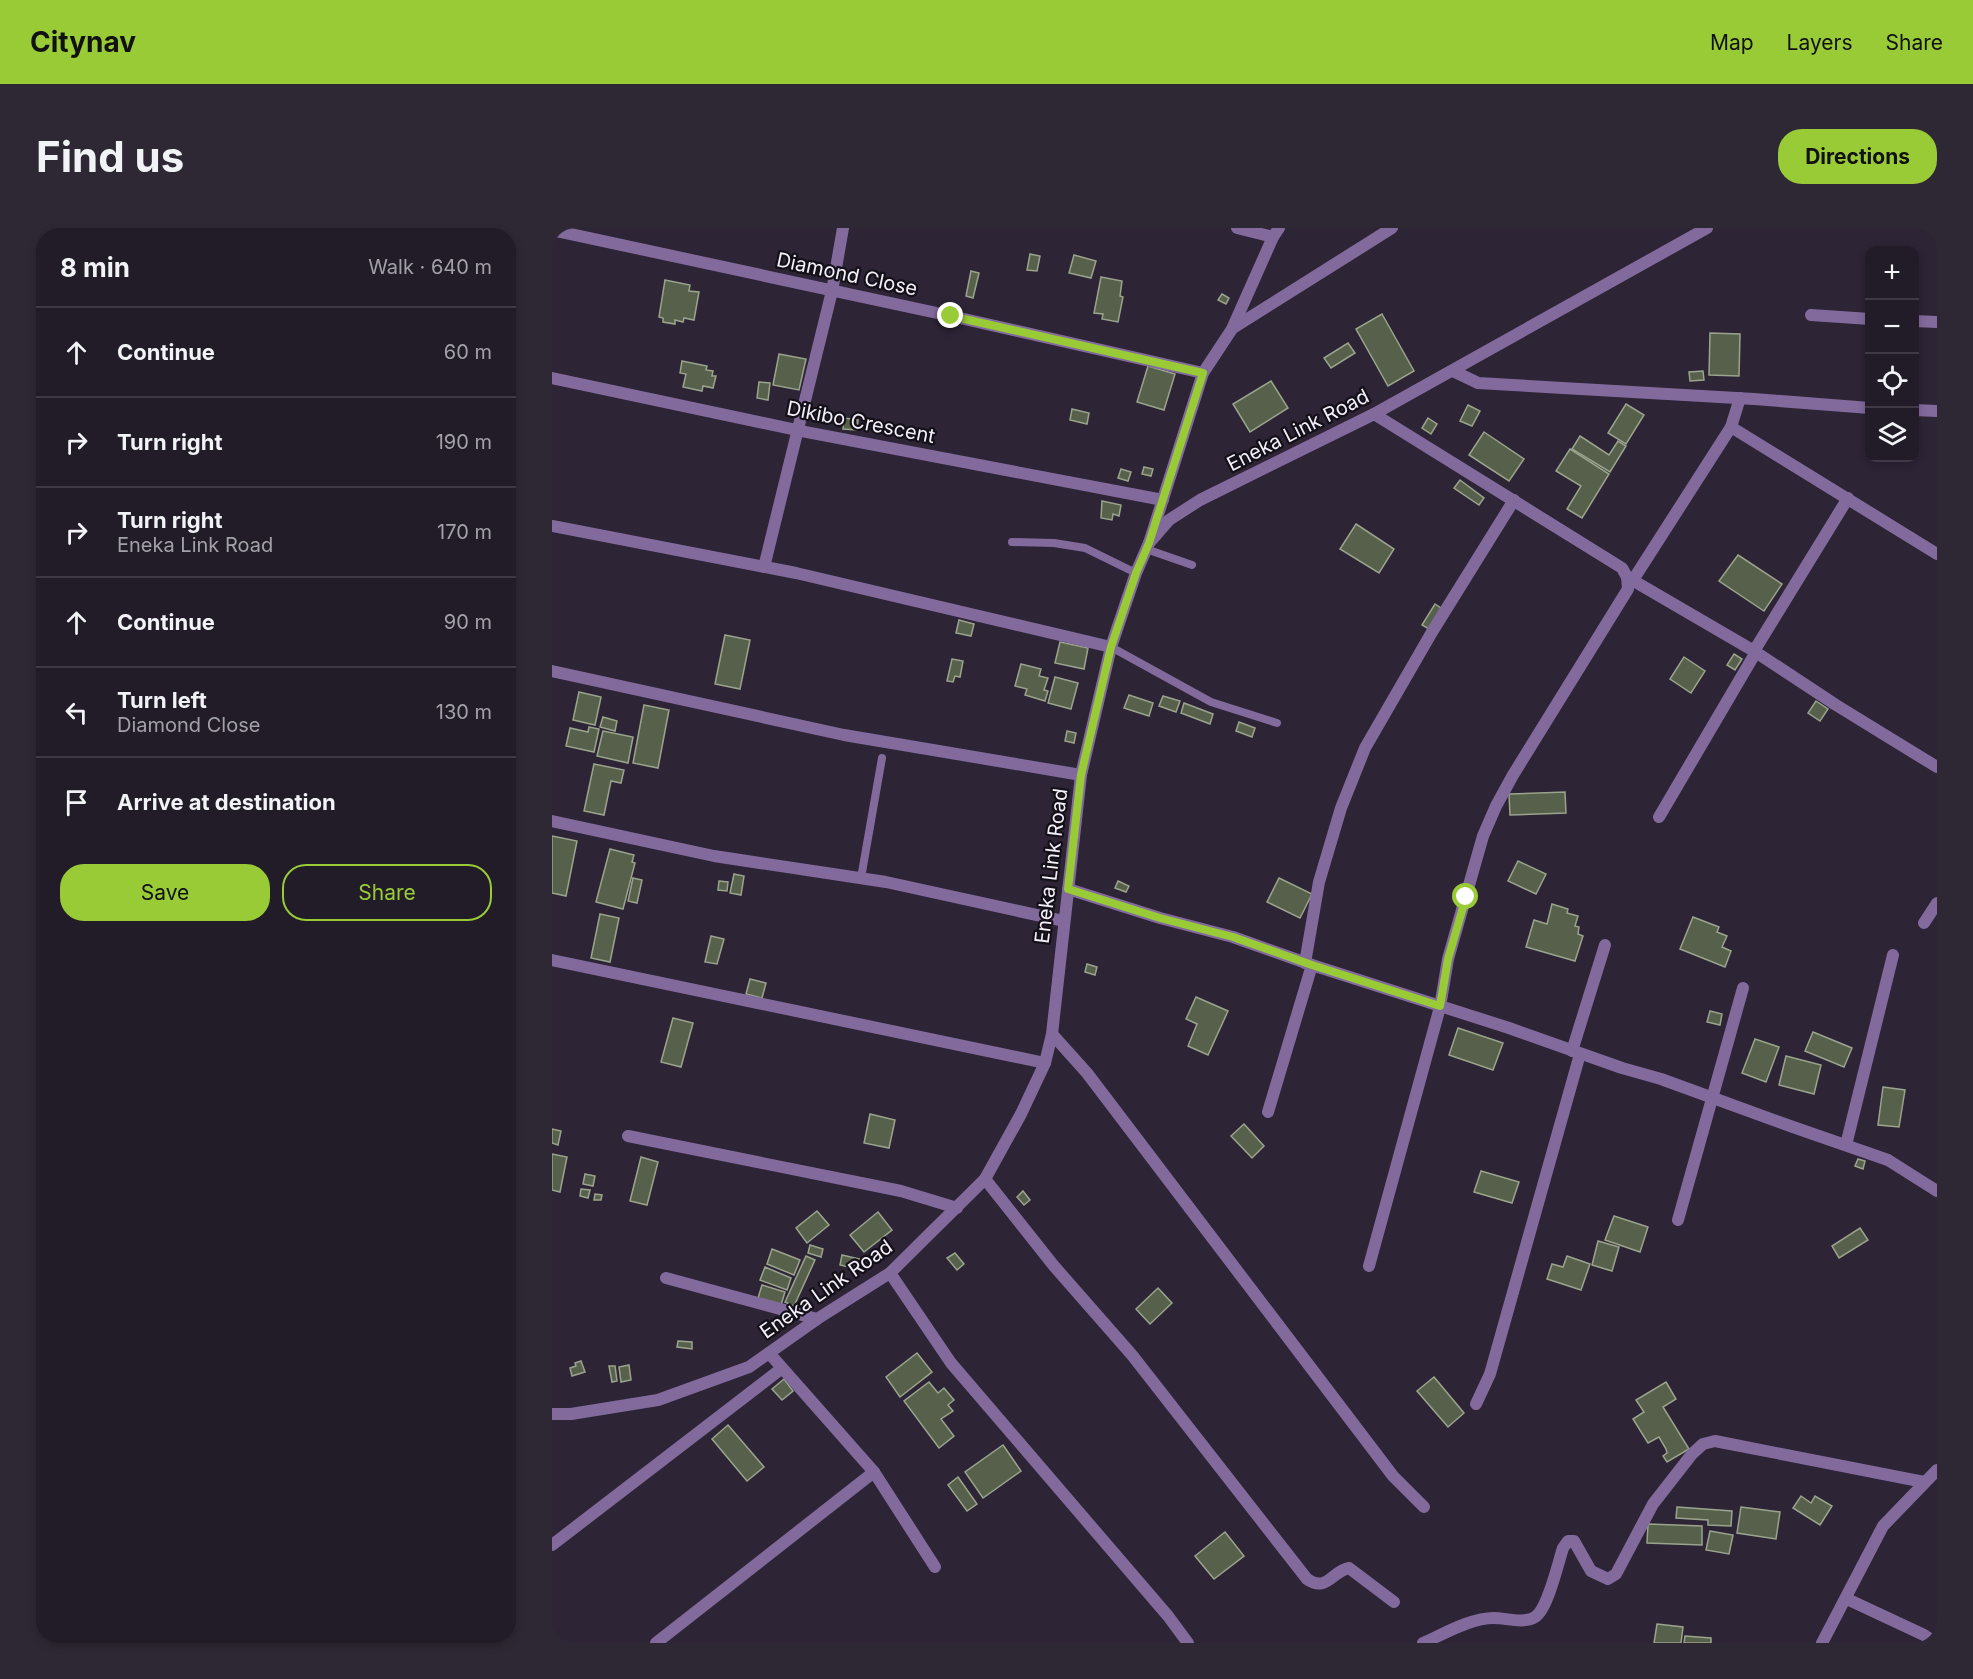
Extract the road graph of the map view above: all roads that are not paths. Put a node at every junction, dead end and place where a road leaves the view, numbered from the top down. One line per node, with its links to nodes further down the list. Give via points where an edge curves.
1 (843, 228): 7 (street)
2 (1237, 228): 6 (street)
3 (1392, 228): 12 (street)
4 (1707, 228): 13 (street, Eneka Link Road)
5 (552, 230): 7 (street, Diamond Close)
6 (1276, 232): 12 (street)
7 (832, 291): 14 (street, Diamond Close); 22 (street)
8 (1811, 315): 9 (street)
9 (1865, 318)
10 (1919, 321): 11 (street)
11 (1937, 322)
12 (1232, 328): 14 (street)
13 (1454, 371): 16 (street, via 1478,383); 20 (street, Eneka Link Road)
14 (1203, 373): 24 (street)
15 (552, 378): 22 (street, Dikibo Crescent)
16 (1740, 398): 17 (street); 21 (street)
17 (1865, 408)
18 (1919, 410): 19 (street)
19 (1937, 411)
20 (1374, 414): 25 (street); 28 (street, Eneka Link Road, via 1200,500 1169,520)
21 (1731, 427): 23 (street); 33 (street)
22 (797, 430): 24 (street, Dikibo Crescent); 31 (street)
23 (1848, 498): 29 (street); 35 (street)
24 (1163, 500): 28 (street)
25 (1514, 500): 33 (street, via 1622,568); 51 (street, via 1365,748 1341,808 1319,882)
26 (552, 526): 31 (street)
27 (1012, 542): 32 (lane, via 1085,548)
28 (1148, 546): 30 (lane); 32 (street, Eneka Link Road)
29 (1937, 554)
30 (1192, 565)
31 (764, 567): 34 (street)
32 (1136, 573): 34 (street, Eneka Link Road)
33 (1630, 579): 35 (street); 53 (street, via 1628,589 1513,775 1487,826 1448,959)
34 (1111, 647): 37 (lane, via 1210,702); 40 (street, Eneka Link Road)
35 (1755, 651): 39 (street); 41 (street)
36 (552, 671): 40 (street, via 844,735)
37 (1277, 723)
38 (882, 758): 43 (lane)
39 (1937, 767)
40 (1081, 775): 44 (street, Eneka Link Road)
41 (1659, 817)
42 (552, 821): 43 (street, via 714,856)
43 (861, 878): 46 (street)
44 (1068, 889): 46 (street, Eneka Link Road); 51 (street, via 1233,937)
45 (1937, 903): 47 (street)
46 (1064, 921): 54 (street, Eneka Link Road)
47 (1924, 923)
48 (1605, 945): 55 (street)
49 (1893, 955): 60 (street)
50 (552, 960): 56 (street)
51 (1308, 964): 53 (street); 58 (street)
52 (1743, 988): 57 (street)
53 (1440, 1006): 55 (street); 65 (street)
54 (1052, 1034): 56 (street, Eneka Link Road); 76 (street, via 1087,1073 1393,1476)
55 (1576, 1053): 57 (street); 71 (street, via 1490,1374)
56 (1045, 1063): 61 (street, Eneka Link Road)
57 (1712, 1097): 60 (street); 64 (street)
58 (1268, 1112)
59 (628, 1136): 63 (street, via 901,1191)
60 (1846, 1145): 62 (street, via 1888,1160)
61 (985, 1179): 63 (street, Eneka Link Road); 80 (street, via 1131,1355 1307,1579 1320,1584 1349,1569)
62 (1937, 1191)
63 (957, 1208): 66 (street, Eneka Link Road)
64 (1678, 1221)
65 (1369, 1266)
66 (890, 1273): 68 (street, Eneka Link Road); 82 (street, via 951,1363)
67 (666, 1278): 68 (street)
68 (818, 1319): 69 (street, Eneka Link Road)
69 (769, 1353): 70 (street); 72 (street, Eneka Link Road, via 749,1367 658,1400)
70 (782, 1369): 74 (street); 77 (street)
71 (1476, 1404)
72 (552, 1414)
73 (1937, 1470): 75 (street)
74 (874, 1472): 78 (street); 81 (street)
75 (1924, 1482): 79 (street, via 1883,1526); 83 (street, via 1715,1441 1703,1444 1653,1504 1616,1574 1608,1579 1595,1574 1574,1541 1568,1541 1543,1609 1535,1617 1481,1619)
76 (1424, 1507)
77 (552, 1545)
78 (935, 1567)
79 (1847, 1599): 84 (street); 85 (street)
80 (1394, 1602)
81 (656, 1643)
82 (1188, 1643)
83 (1423, 1643)
84 (1822, 1643)
85 (1936, 1643)

